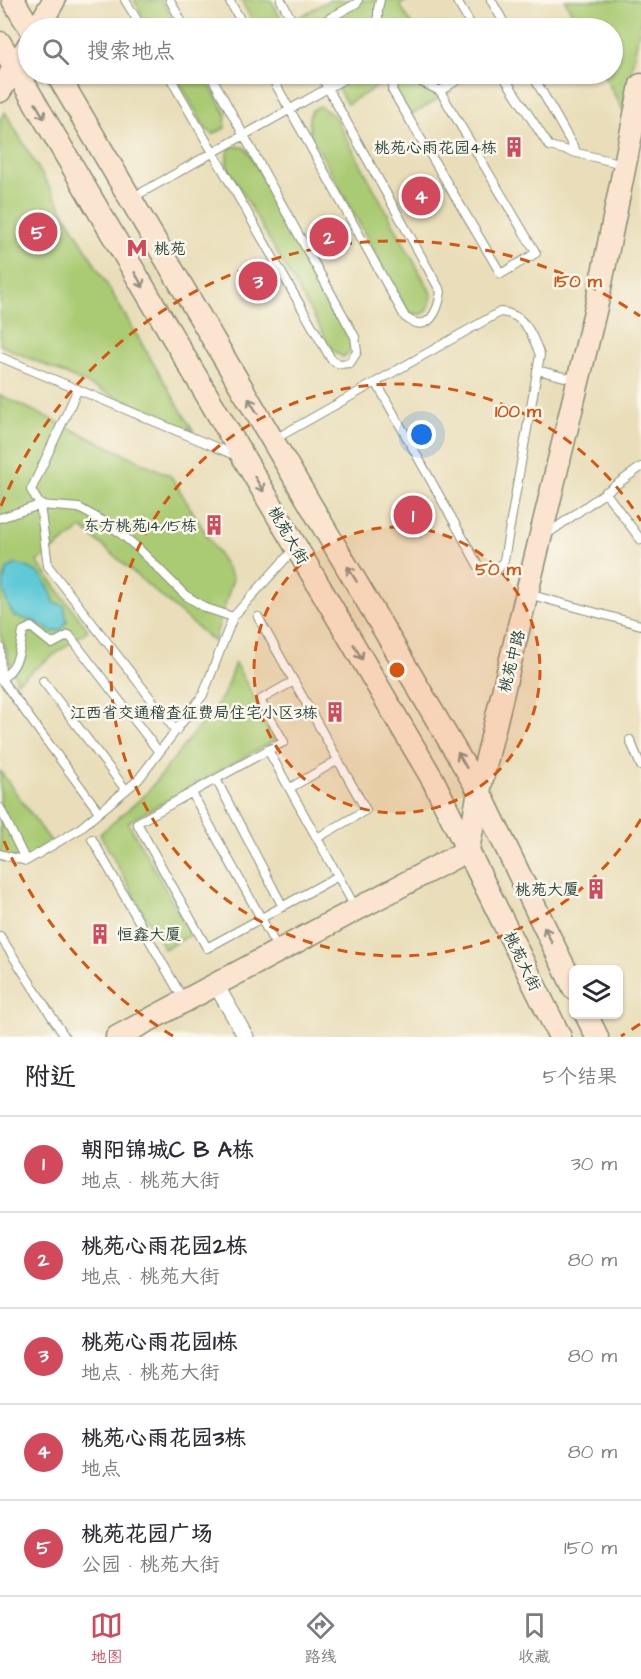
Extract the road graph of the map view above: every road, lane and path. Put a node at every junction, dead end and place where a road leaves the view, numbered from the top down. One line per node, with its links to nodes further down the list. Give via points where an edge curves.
1 (13, 0): 11 (main road)
2 (54, 0): 12 (main road)
3 (125, 0): 13 (lane)
4 (170, 0): 14 (lane)
5 (229, 0): 15 (lane)
6 (281, 0): 16 (lane)
7 (358, 0): 17 (lane)
8 (380, 0): 18 (lane)
9 (456, 0): 19 (lane)
10 (491, 0): 20 (lane)
11 (24, 18)
12 (44, 18)
13 (136, 18)
14 (180, 18)
15 (239, 18)
16 (291, 18)
17 (330, 18)
18 (378, 18)
19 (467, 18)
20 (501, 18)
21 (0, 43): 23 (main road, 桃苑大街)
22 (18, 63): 23 (main road)
23 (15, 68): 24 (main road, 桃苑大街, one-way to 24); 39 (main road)
24 (18, 73)
25 (24, 84): 54 (main road, 桃苑大街, one-way to 54)
26 (63, 84): 47 (main road, 桃苑大街)
27 (174, 84): 44 (lane)
28 (216, 84): 43 (lane)
29 (276, 84): 41 (lane)
30 (326, 84): 38 (lane)
31 (335, 84): 38 (lane)
32 (393, 84): 40 (lane, via 392,90 501,274 536,253)
33 (424, 84): 40 (lane)
34 (452, 84): 40 (lane)
35 (509, 84): 45 (lane, via 549,146)
36 (538, 84): 45 (lane)
37 (641, 85): 42 (main road, 桃苑中路)
38 (328, 88): 41 (lane); 41 (lane, via 441,292 431,319 419,323 405,317)
39 (0, 91)
40 (440, 92)
41 (290, 109): 43 (lane)
42 (638, 117): 46 (main road, 桃苑中路)
43 (244, 135): 44 (lane); 44 (lane, via 355,337 357,352 350,363 339,364 332,358)
44 (213, 152): 47 (lane)
45 (577, 153): 46 (lane)
46 (625, 164): 50 (main road, 桃苑中路)
47 (131, 199): 53 (main road, 桃苑大街, one-way to 47)
48 (0, 357): 52 (lane)
49 (537, 370): 50 (lane); 51 (lane, via 540,355 532,334 523,321 500,312); 51 (lane, via 504,560 493,572 479,567)
50 (578, 381): 59 (main road, 桃苑中路)
51 (376, 382): 53 (lane)
52 (78, 390): 54 (lane); 57 (lane, via 30,490)
53 (273, 440): 79 (main road, 桃苑大街, one-way to 53)
54 (244, 459): 61 (main road, 桃苑大街, one-way to 61)
55 (641, 467): 56 (lane)
56 (605, 492): 59 (lane); 60 (lane)
57 (40, 505): 58 (lane); 63 (lane, via 78,508 110,525 185,595); 70 (lane, via 48,566)
58 (0, 518)
59 (540, 539): 62 (main road, 桃苑中路)
60 (641, 540)
61 (296, 547): 63 (lane); 85 (main road, 桃苑大街, one-way to 85, via 433,780)
62 (527, 594): 65 (lane); 79 (main road, 桃苑中路)
63 (232, 617): 70 (lane, via 203,695)
64 (258, 617): 69 (lane)
65 (641, 625)
66 (0, 647): 67 (lane)
67 (1, 679): 73 (lane, via 17,661 23,631 31,627 52,644 69,635); 82 (lane)
68 (43, 681): 78 (lane)
69 (294, 681): 72 (lane, via 260,700 284,742); 74 (lane)
70 (176, 731): 73 (lane)
71 (630, 740): 75 (lane)
72 (268, 750): 76 (lane); 77 (lane)
73 (159, 752): 78 (lane)
74 (338, 760): 77 (lane); 83 (lane, via 366,810)
75 (641, 766)
76 (216, 779): 80 (lane); 89 (lane)
77 (290, 788): 83 (lane)
78 (126, 790): 82 (lane)
79 (479, 791): 85 (main road, 桃苑中路); 94 (main road, 桃苑大街, one-way to 79)
80 (192, 793): 91 (lane); 91 (lane, via 137,823 143,834 207,948)
81 (0, 808): 87 (lane)
82 (99, 812): 87 (lane, via 78,830)
83 (317, 838): 88 (lane)
84 (92, 839): 96 (lane)
85 (468, 850): 90 (main road); 101 (main road, 桃苑大街)
86 (0, 854): 87 (lane)
87 (26, 861)
88 (338, 876): 89 (lane); 90 (lane)
89 (283, 907): 91 (lane)
90 (357, 909): 93 (main road)
91 (261, 918): 93 (lane)
92 (0, 936): 98 (lane)
93 (279, 951): 95 (main road)
94 (569, 980)
95 (216, 985): 96 (main road); 100 (street)
96 (184, 1001): 99 (main road)
97 (588, 1019): 102 (main road)
98 (65, 1037)
99 (117, 1037)
100 (246, 1037)
101 (560, 1037)
102 (597, 1037)

